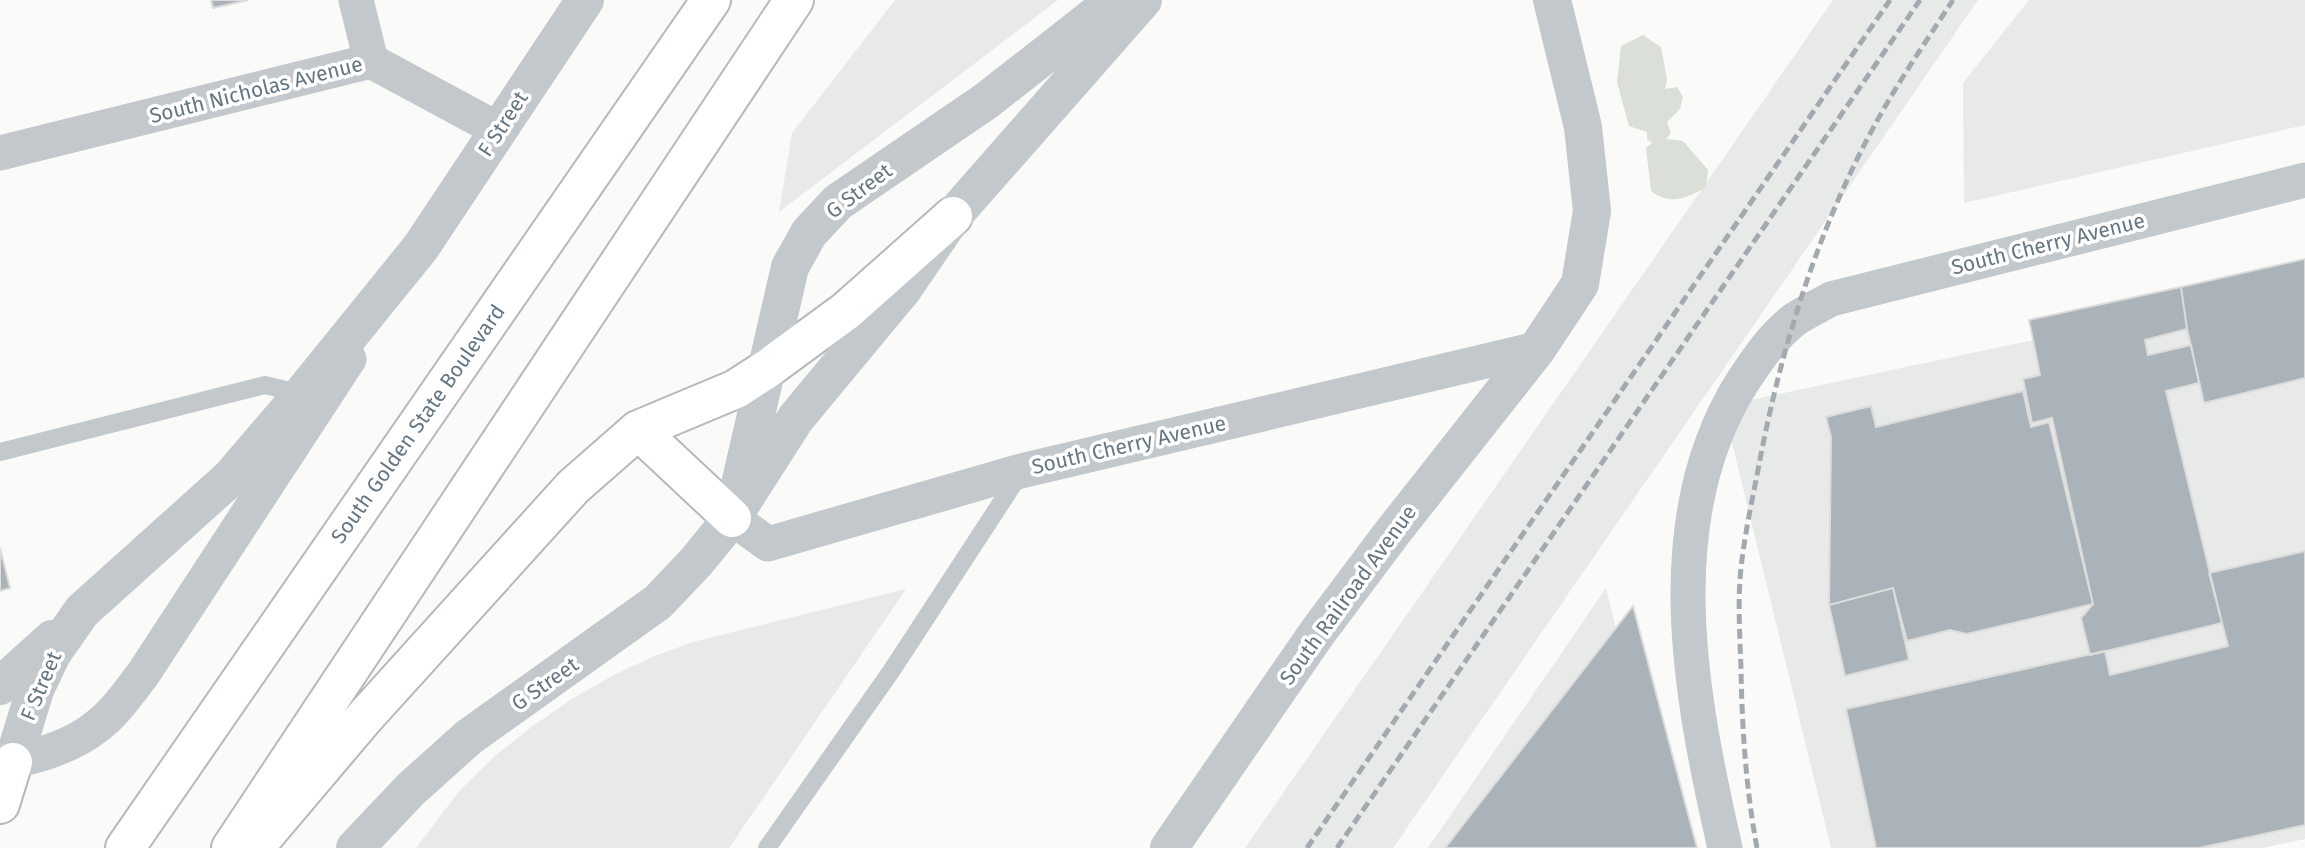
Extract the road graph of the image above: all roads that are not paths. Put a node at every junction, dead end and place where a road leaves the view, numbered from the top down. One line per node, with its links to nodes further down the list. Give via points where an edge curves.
1 (356, 0): 8 (street)
2 (585, 0): 9 (street, F Street)
3 (711, 0): 25 (highway, South Golden State Boulevard)
4 (794, 0): 26 (highway)
5 (1115, 0): 15 (street, G Street, via 986,101 838,202 809,233 790,267)
6 (1143, 0): 12 (street, G Street)
7 (1552, 0): 14 (street, South Railroad Avenue, via 1583,127 1592,211 1580,285)
8 (371, 61): 9 (street, South Nicholas Avenue); 10 (street, South Nicholas Avenue)
9 (499, 130): 13 (street, F Street)
10 (0, 153)
11 (2305, 180): 31 (street, South Cherry Avenue, via 1831,299 1794,320 1774,340 1735,393 1717,430 1695,498 1688,633 1709,777)
12 (953, 216): 15 (highway, via 846,311); 20 (street, G Street, via 903,289 796,418)
13 (421, 247): 16 (street, F Street); 23 (street, F Street, via 120,704 98,726 71,743)
14 (1537, 349): 19 (street, South Cherry Avenue); 30 (street, South Railroad Avenue, via 1317,633)
15 (768, 369): 17 (highway, via 736,389); 20 (street, G Street)
16 (302, 394): 18 (lane, via 265,386); 21 (street, F Street, via 230,478)
17 (638, 430): 20 (highway); 27 (highway, via 573,487)
18 (0, 452)
19 (1021, 471): 20 (street, South Cherry Avenue, via 768,544); 29 (lane, via 892,670)
20 (732, 518): 28 (street, G Street, via 658,602 469,737)
21 (82, 611): 22 (street); 23 (street, F Street, via 52,654)
22 (0, 686)
23 (6, 763): 24 (highway)
24 (0, 804)
25 (125, 848)
26 (231, 848)
27 (253, 848)
28 (355, 848)
29 (767, 848)
30 (1169, 848)
31 (1725, 848)

